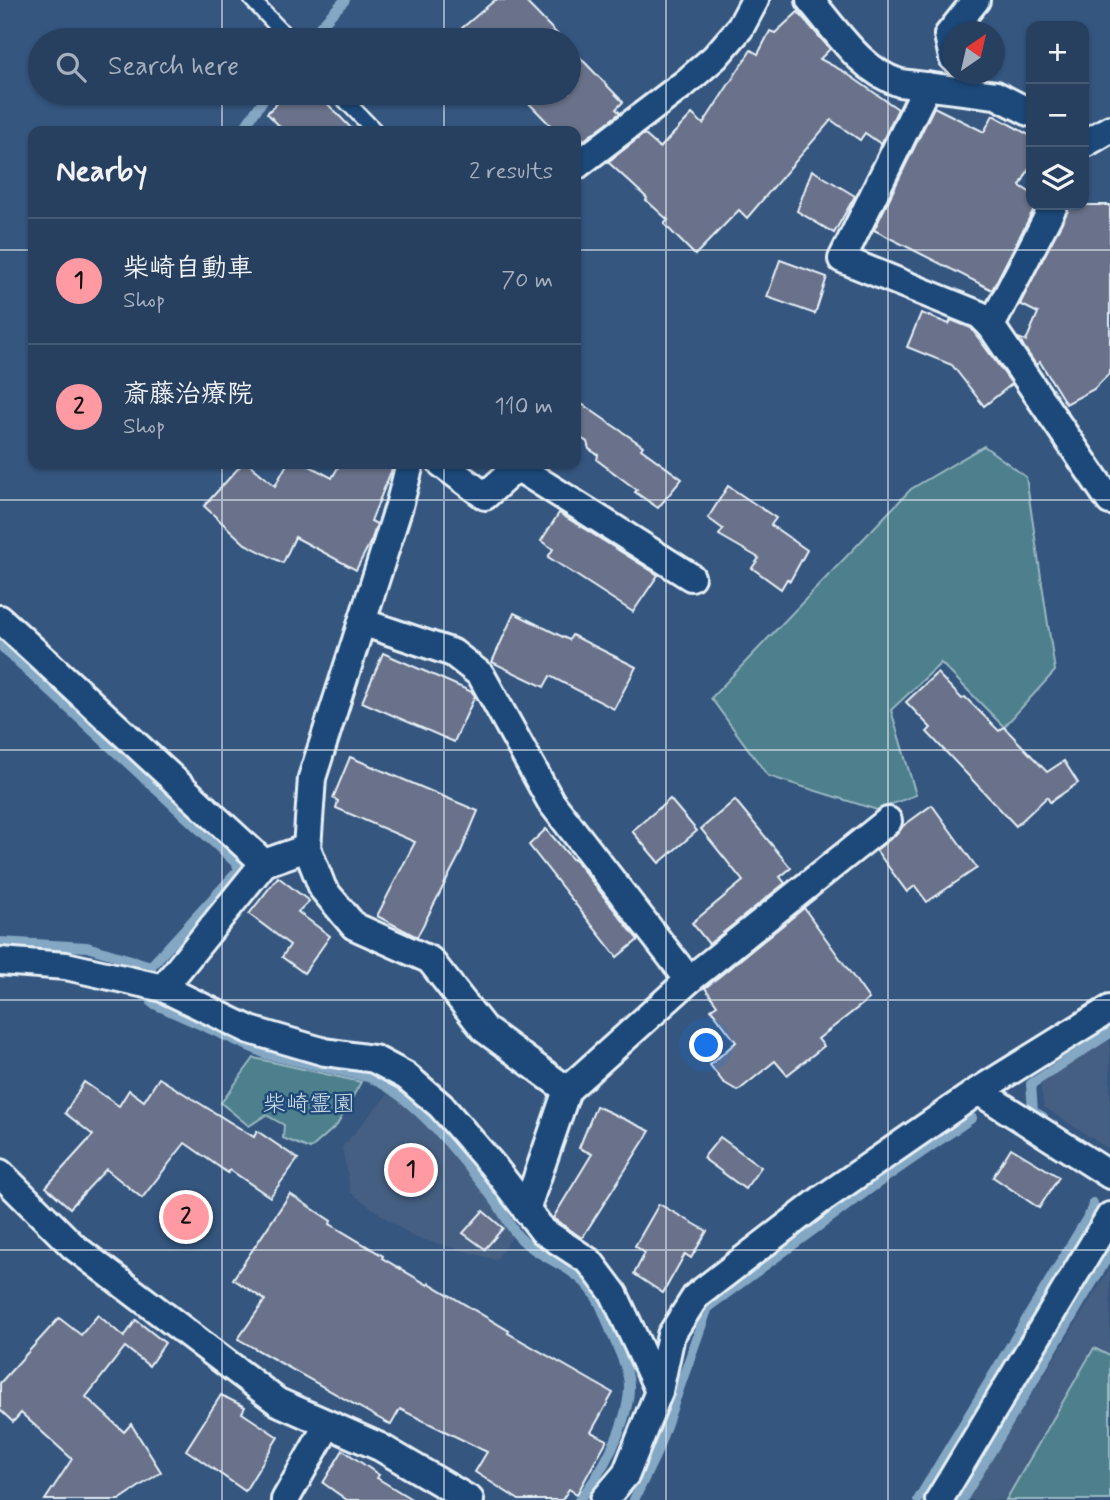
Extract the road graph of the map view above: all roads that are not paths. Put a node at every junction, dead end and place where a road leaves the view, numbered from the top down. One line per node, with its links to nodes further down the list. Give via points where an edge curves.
1 (253, 0): 6 (lane)
2 (755, 0): 15 (street, via 740,28 715,57)
3 (810, 0): 9 (street, via 865,64 885,79)
4 (976, 0): 5 (street)
5 (959, 21)
6 (279, 28)
7 (942, 84): 9 (street)
8 (963, 84): 11 (street)
9 (927, 86): 17 (street, via 842,259 980,314)
10 (350, 105): 12 (lane)
11 (1026, 110)
12 (370, 126)
13 (1110, 129): 14 (street)
14 (1089, 141)
15 (581, 162)
16 (1051, 210): 17 (street)
17 (991, 326): 22 (street)
18 (409, 469): 25 (street)
19 (449, 469): 20 (street, via 485,496)
20 (515, 469)
21 (520, 469): 23 (street)
22 (1110, 501)
23 (691, 577)
24 (0, 619): 28 (street)
25 (362, 622): 27 (street, via 312,778); 30 (street, via 453,653 481,675 551,803)
26 (888, 821): 30 (street)
27 (307, 848): 28 (street); 33 (street, via 323,889 354,926 430,960 484,1029)
28 (264, 863): 31 (street)
29 (0, 961): 31 (street, via 66,966)
30 (689, 980): 33 (street)
31 (163, 988): 37 (street, via 250,1030 325,1052 374,1059 406,1076 441,1106)
32 (1110, 1009): 34 (street)
33 (567, 1090): 37 (street)
34 (978, 1091): 36 (street); 39 (street, via 822,1199 696,1296 671,1335)
35 (0, 1172): 40 (street, via 74,1247 278,1402)
36 (1110, 1175)
37 (526, 1210): 39 (street, via 543,1231 590,1262 614,1294)
38 (1110, 1216): 44 (street)
39 (659, 1391): 43 (street, via 626,1474)
40 (327, 1426): 41 (street); 42 (street, via 380,1447)
41 (285, 1500)
42 (470, 1500)
43 (604, 1500)
44 (939, 1500)

